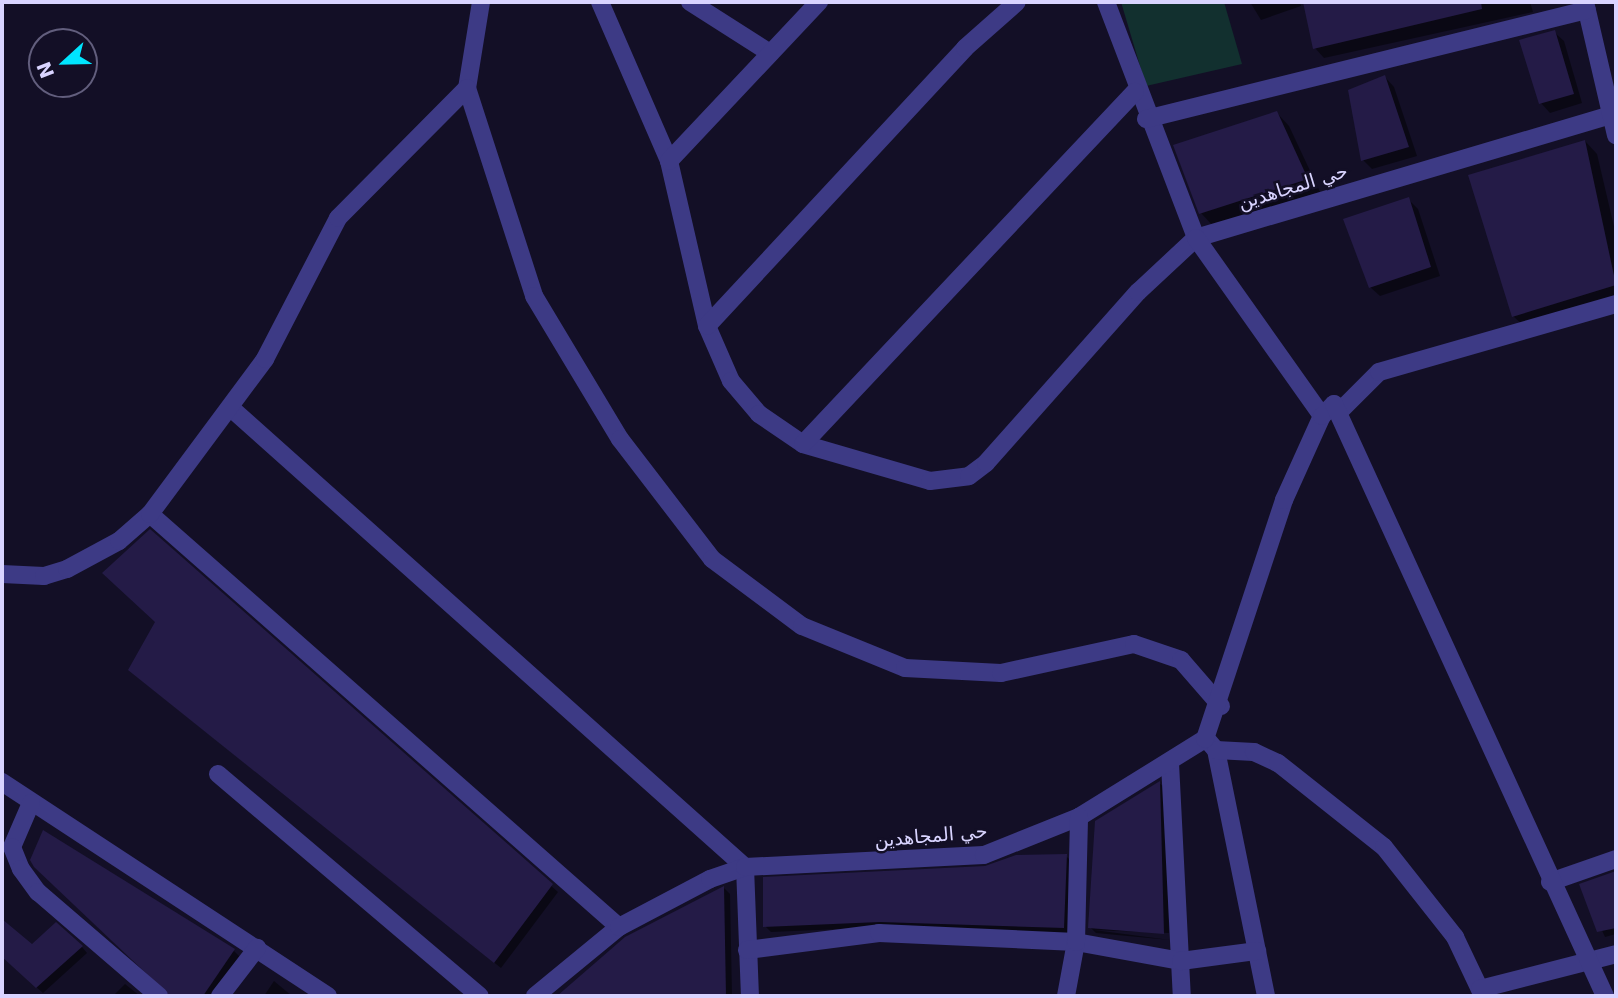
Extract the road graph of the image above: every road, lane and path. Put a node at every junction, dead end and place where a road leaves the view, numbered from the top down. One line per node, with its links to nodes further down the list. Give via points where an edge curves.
1 (481, 2): 9 (street)
2 (600, 2): 14 (street)
3 (690, 2): 8 (street)
4 (818, 2): 8 (street)
5 (1017, 2): 17 (street, via 965,48)
6 (1106, 2): 10 (street)
7 (1586, 6): 11 (street); 12 (street)
8 (770, 53): 14 (street)
9 (467, 88): 18 (street, via 383,167 338,218); 24 (street, via 534,296 567,356 673,515 751,594 854,652 950,674 1040,667 1120,645 1161,649 1181,660)
10 (1135, 92): 12 (street); 21 (street)
11 (1612, 116): 13 (street); 15 (street, حي المجاهدين)
12 (1146, 119): 15 (street)
13 (1616, 135)
14 (669, 161): 17 (street)
15 (1196, 238): 20 (street); 21 (street, via 1138,292 1031,418 969,476 930,481)
16 (1616, 304): 19 (street, via 1379,372)
17 (707, 326): 21 (street, via 732,381 760,414)
18 (232, 409): 22 (street); 32 (street)
19 (1340, 411): 20 (street, via 1334,404); 33 (street)
20 (1322, 416): 24 (street, حي المجاهدين, via 1284,500)
21 (803, 444)
22 (150, 514): 23 (street, via 119,541 67,569 44,576); 34 (street)
23 (2, 574)
24 (1221, 706): 25 (street, حي المجاهدين)
25 (1211, 744): 26 (street, حي المجاهدين); 38 (street); 42 (street, via 1254,752 1278,763 1384,847 1455,937)
26 (1170, 763): 30 (street, حي المجاهدين, via 1146,771); 40 (street)
27 (218, 774): 46 (street)
28 (2, 782): 29 (street)
29 (31, 803): 36 (street); 43 (street, via 12,847 21,869 38,892)
30 (1079, 817): 32 (street, حي المجاهدين, via 984,855); 35 (street)
31 (1616, 859): 33 (street)
32 (745, 867): 34 (street, حي المجاهدين); 37 (street)
33 (1550, 882): 41 (street)
34 (620, 927): 47 (street, حي المجاهدين, via 573,958)
35 (1076, 942): 37 (street, via 879,933); 40 (street); 49 (street)
36 (257, 948): 44 (street); 45 (street)
37 (747, 950): 48 (street)
38 (1257, 951): 40 (street); 51 (street)
39 (1616, 954): 41 (street)
40 (1181, 961): 50 (street)
41 (1589, 962): 42 (street); 52 (street)
42 (1481, 993)
43 (159, 996)
44 (220, 996)
45 (328, 996)
46 (480, 996)
47 (535, 996)
48 (750, 996)
49 (1066, 996)
50 (1182, 996)
51 (1266, 996)
52 (1605, 996)

